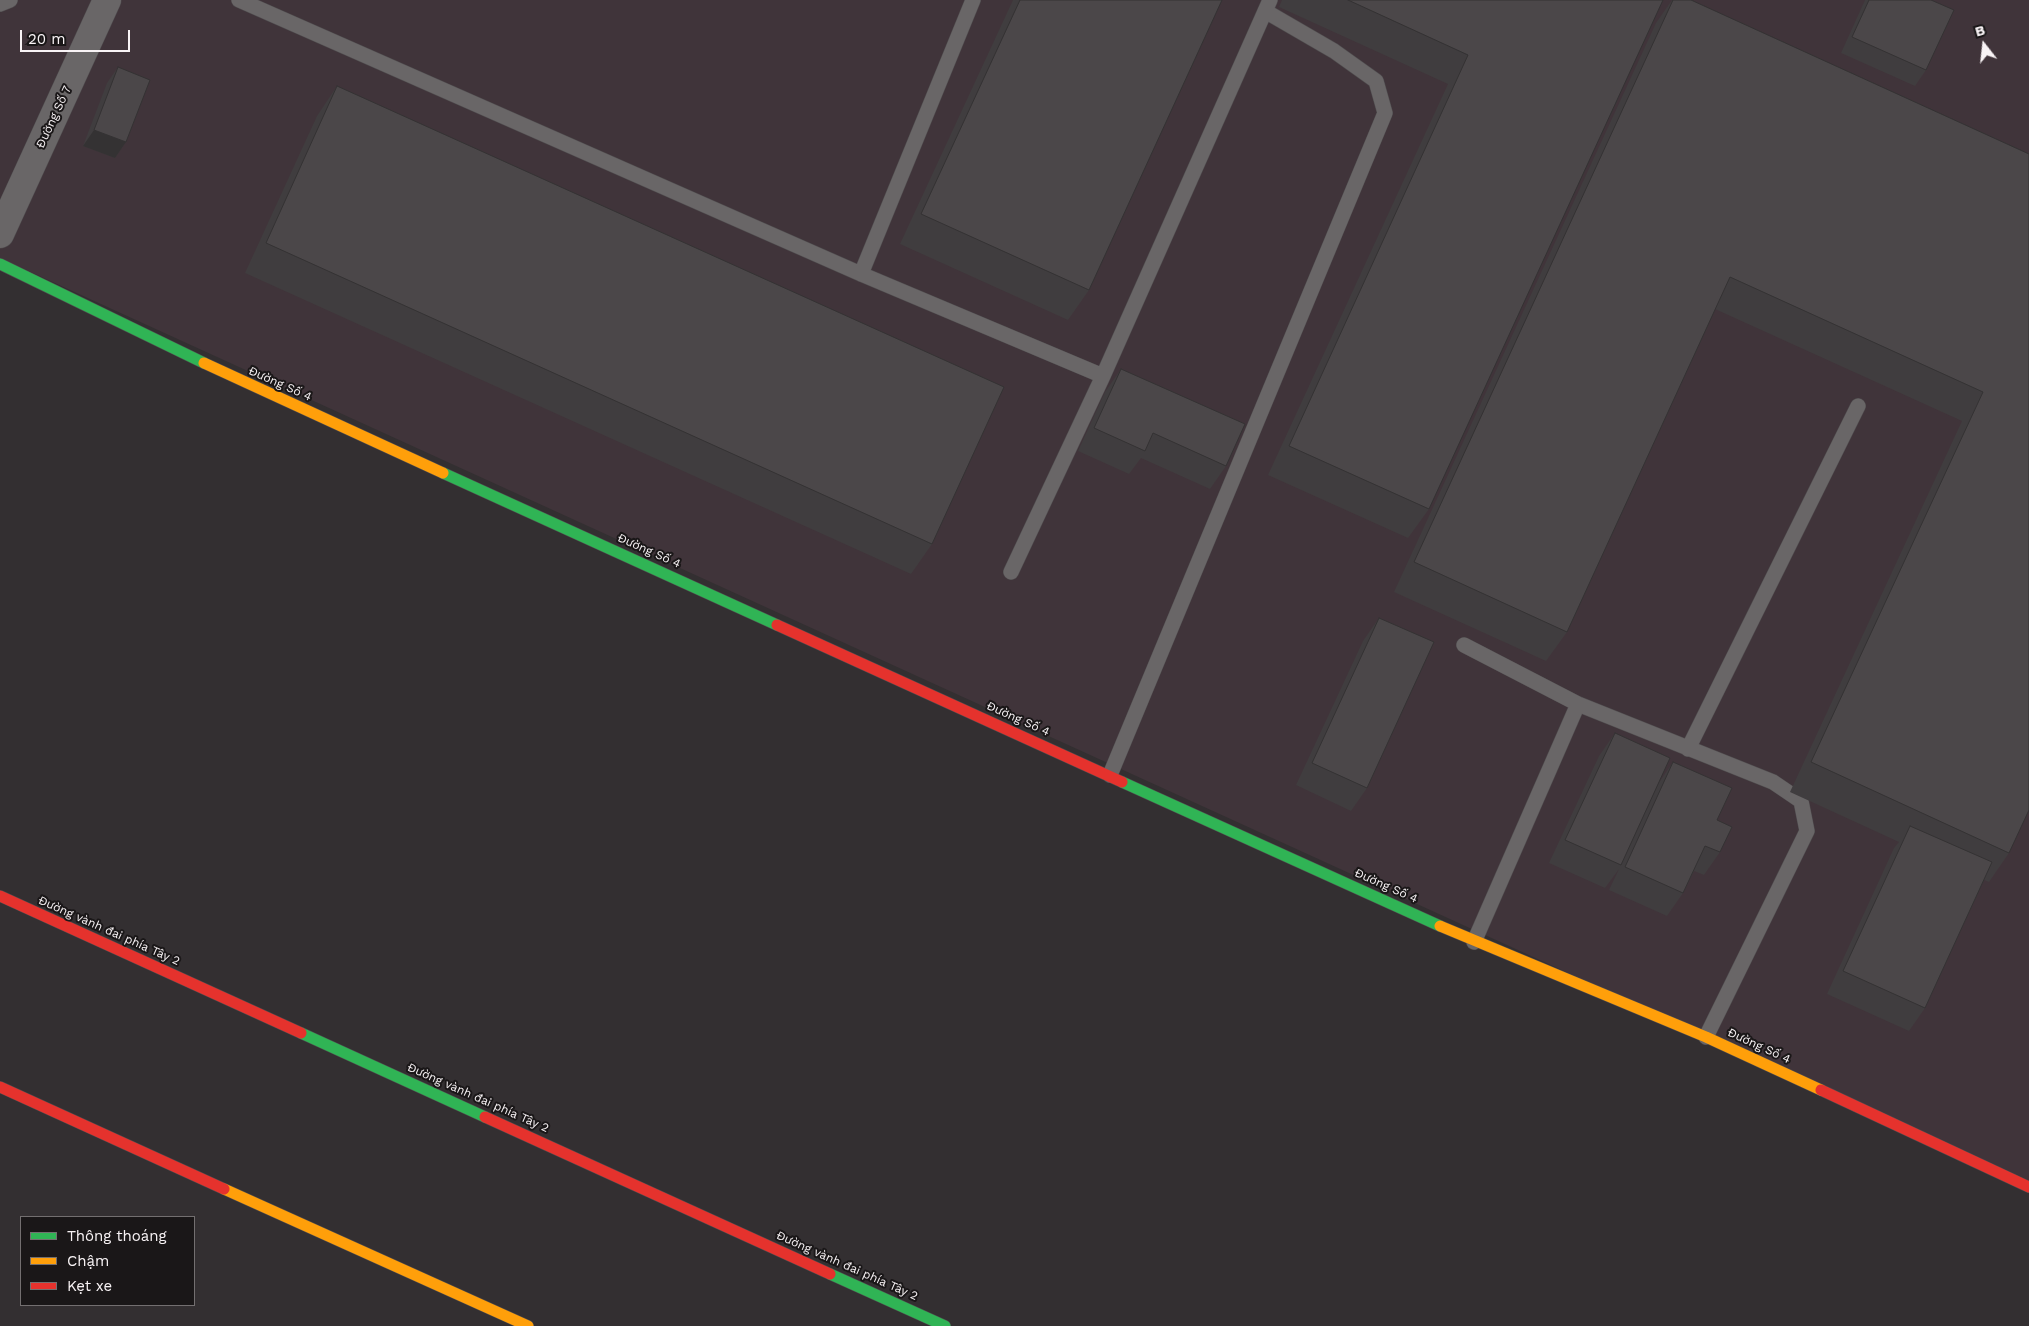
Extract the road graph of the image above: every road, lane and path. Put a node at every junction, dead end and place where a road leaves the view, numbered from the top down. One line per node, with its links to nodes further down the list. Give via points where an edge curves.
1 (10, 0): 5 (lane)
2 (107, 0): 7 (street, Đường Số 7)
3 (973, 0): 9 (lane)
4 (243, 1): 9 (lane)
5 (0, 4)
6 (1268, 6): 10 (lane); 16 (lane, via 1376,81 1385,113)
7 (0, 234)
8 (0, 264): 16 (street, Đường Số 4, via 237,379)
9 (861, 274): 10 (lane)
10 (1103, 376): 12 (lane)
11 (1858, 406): 15 (lane)
12 (1011, 572)
13 (1464, 645): 14 (lane)
14 (1578, 704): 15 (lane); 18 (lane)
15 (1688, 749): 19 (lane, via 1773,782 1801,801 1807,831)
16 (1110, 775): 18 (street, Đường Số 4)
17 (0, 896): 23 (street, Đường vành đai phía Tây 2)
18 (1474, 942): 19 (street, Đường Số 4)
19 (1706, 1037): 21 (street, Đường Số 4)
20 (0, 1087): 22 (street)
21 (2029, 1187)
22 (528, 1326)
23 (945, 1326)

